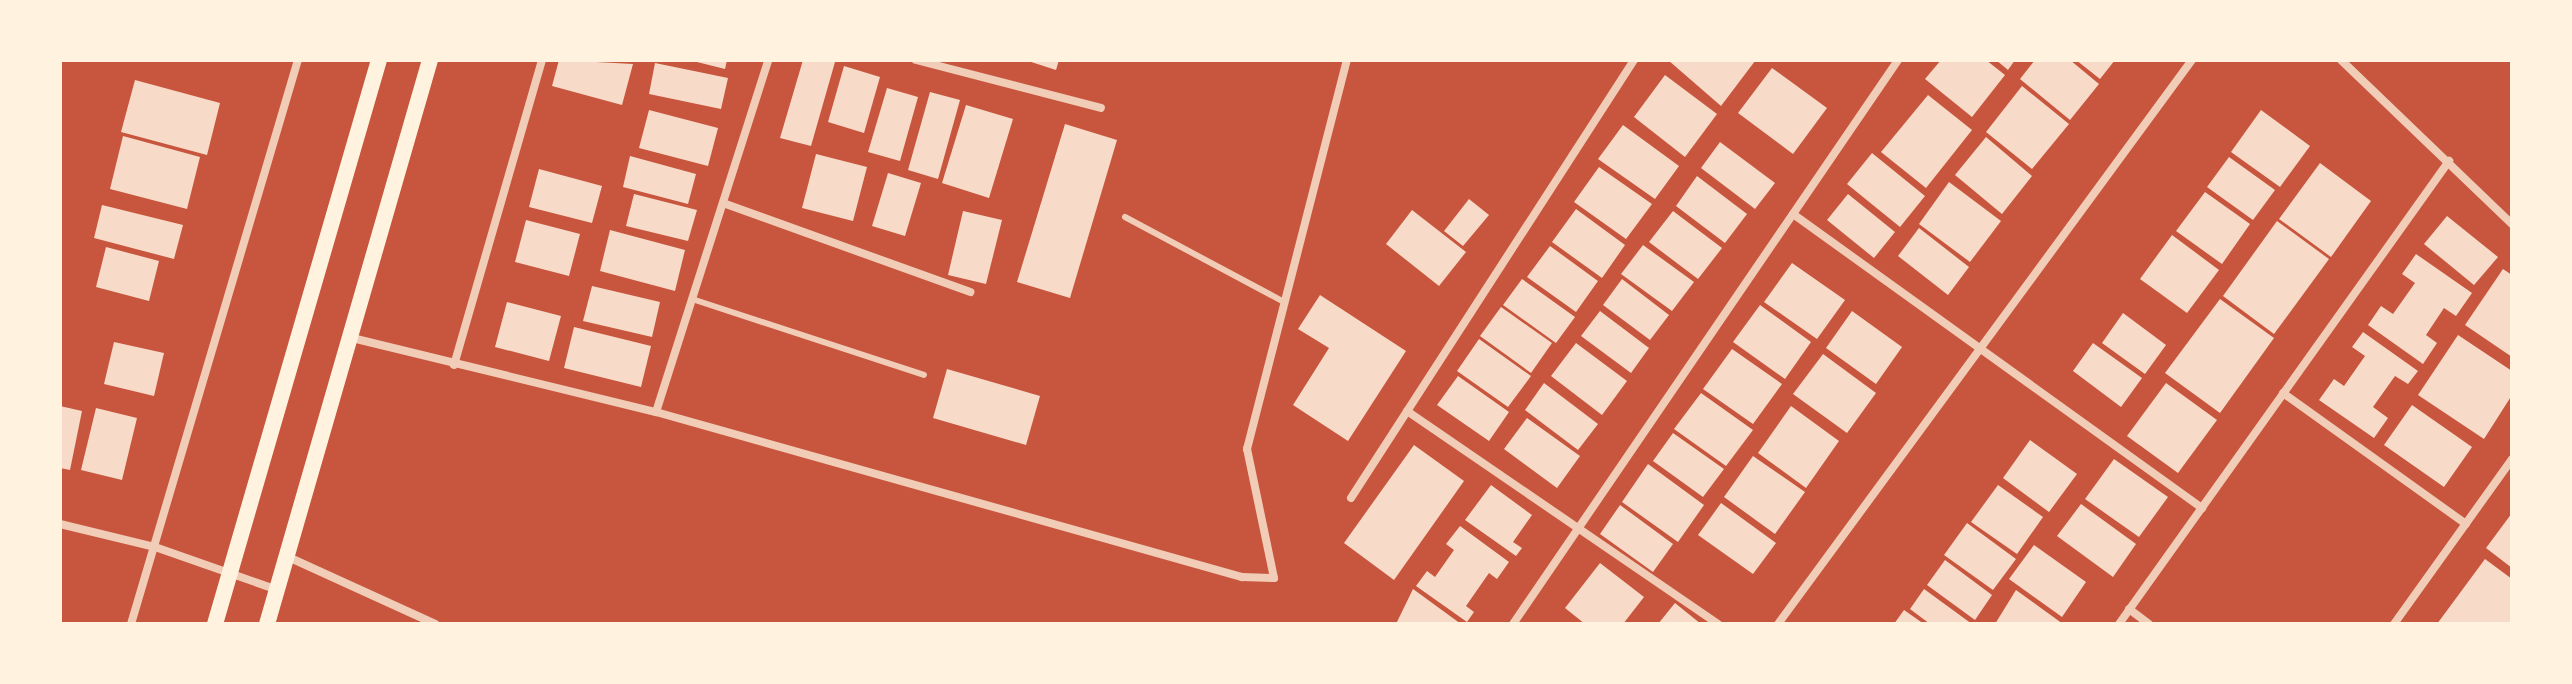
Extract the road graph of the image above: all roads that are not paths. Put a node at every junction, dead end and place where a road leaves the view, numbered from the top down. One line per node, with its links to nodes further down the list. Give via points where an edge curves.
1 (298, 60): 34 (street)
2 (379, 60): 36 (main road)
3 (430, 60): 21 (main road)
4 (542, 60): 23 (street)
5 (768, 60): 14 (street)
6 (916, 60): 12 (street)
7 (1347, 60): 20 (street)
8 (1634, 60): 26 (street)
9 (1898, 60): 15 (street)
10 (2192, 60): 22 (street)
11 (2341, 60): 13 (street)
12 (1101, 108)
13 (2449, 161): 17 (street); 25 (street)
14 (723, 203): 18 (street); 19 (street)
15 (1793, 214): 22 (street); 33 (street)
16 (1125, 217): 20 (lane)
17 (2512, 224)
18 (970, 292)
19 (692, 299): 24 (lane); 27 (street)
20 (1284, 302): 27 (street, via 1247,449 1274,578 1242,577)
21 (347, 336): 23 (street); 35 (main road)
22 (1983, 350): 30 (street); 45 (street)
23 (454, 365): 27 (street)
24 (924, 375)
25 (2283, 393): 30 (street); 32 (street)
26 (1407, 411): 29 (street); 33 (street)
27 (656, 412)
28 (2512, 459): 32 (street)
29 (1351, 498)
30 (2202, 508): 38 (street)
31 (60, 524): 34 (street)
32 (2466, 524): 48 (street)
33 (1578, 530): 43 (street); 44 (street)
34 (155, 547): 36 (street); 39 (street)
35 (284, 555): 37 (main road); 42 (street)
36 (228, 573): 37 (street); 40 (main road)
37 (275, 589): 41 (main road)
38 (2129, 609): 46 (street); 47 (street)
39 (131, 624)
40 (215, 624)
41 (267, 624)
42 (435, 624)
43 (1513, 624)
44 (1718, 624)
45 (1778, 624)
46 (2119, 624)
47 (2149, 624)
48 (2394, 624)

